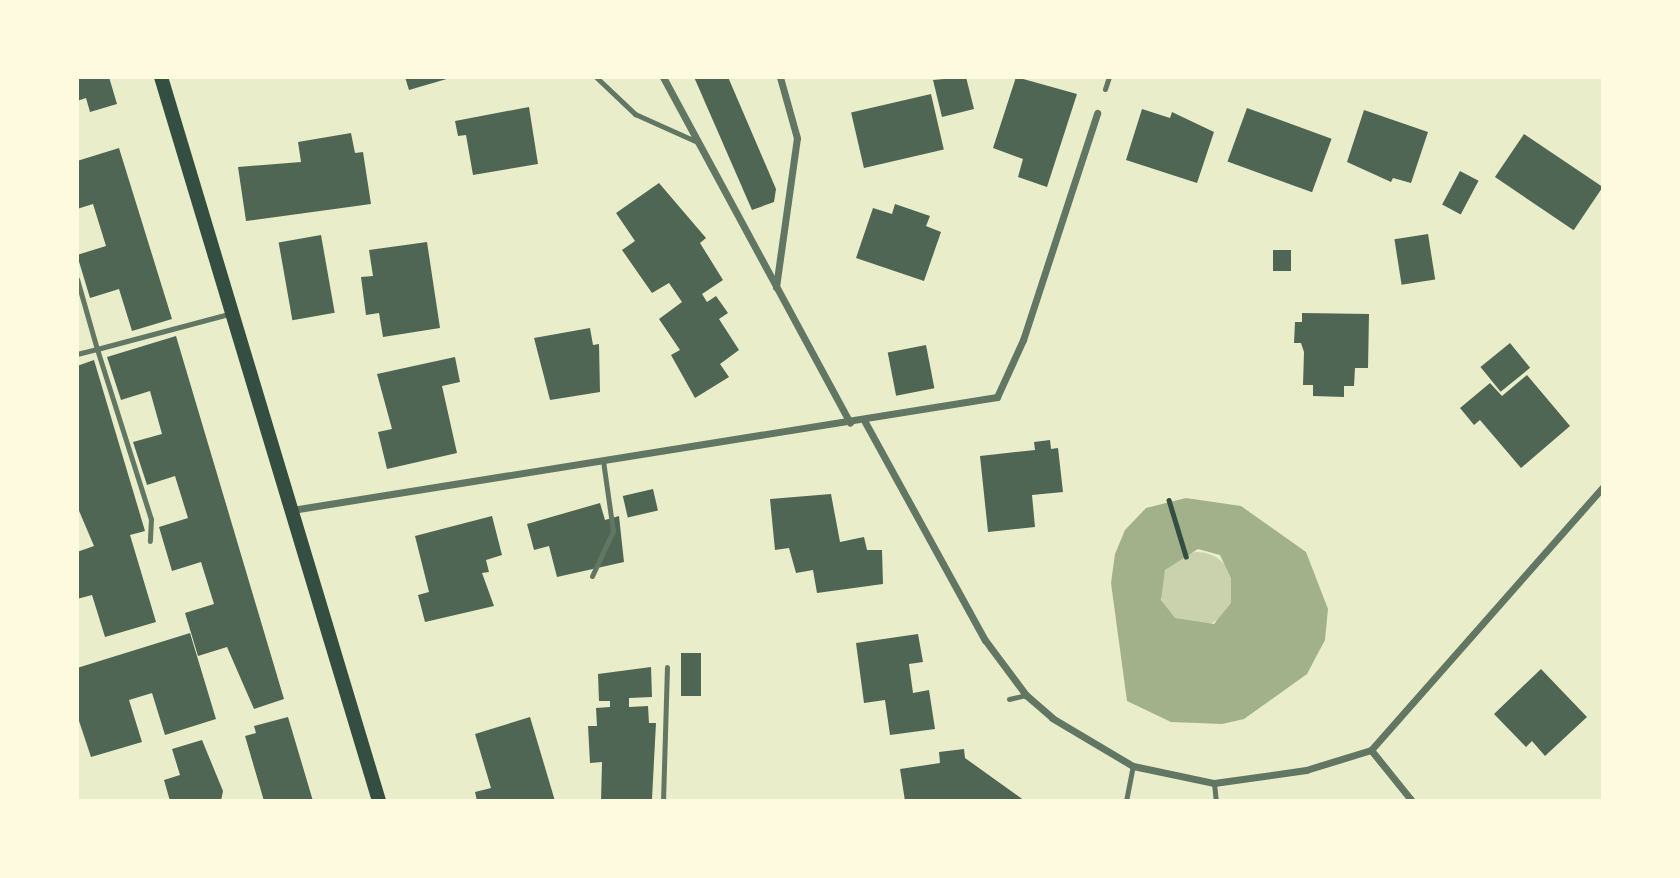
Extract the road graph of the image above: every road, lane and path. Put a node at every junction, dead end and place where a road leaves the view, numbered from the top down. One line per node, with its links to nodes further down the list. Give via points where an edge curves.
1 (161, 77): 11 (main road)
2 (596, 77): 8 (lane, via 635,114)
3 (663, 77): 8 (street)
4 (780, 77): 10 (street, via 797,138)
5 (1109, 77): 6 (lane)
6 (1105, 89)
7 (1097, 113): 14 (street, via 1023,340 997,397)
8 (695, 141): 10 (street)
9 (77, 279): 12 (lane)
10 (776, 288): 15 (street)
11 (232, 313): 12 (lane); 19 (main road)
12 (97, 349): 13 (lane); 20 (lane, via 151,519)
13 (77, 354)
14 (865, 422): 15 (street); 24 (street, via 985,640)
15 (850, 423): 16 (street)
16 (603, 461): 19 (street); 22 (lane, via 613,531)
17 (1603, 487): 26 (street)
18 (1169, 500): 21 (path)
19 (292, 510): 29 (main road)
20 (149, 541)
21 (1186, 556)
22 (592, 576)
23 (667, 667): 30 (lane)
24 (1026, 695): 25 (lane); 27 (street, via 1074,733)
25 (1009, 699)
26 (1371, 750): 28 (street, via 1306,770); 33 (street)
27 (1133, 766): 28 (street); 31 (lane)
28 (1214, 783): 32 (lane)
29 (379, 801)
30 (663, 801)
31 (1126, 801)
32 (1216, 801)
33 (1412, 801)

